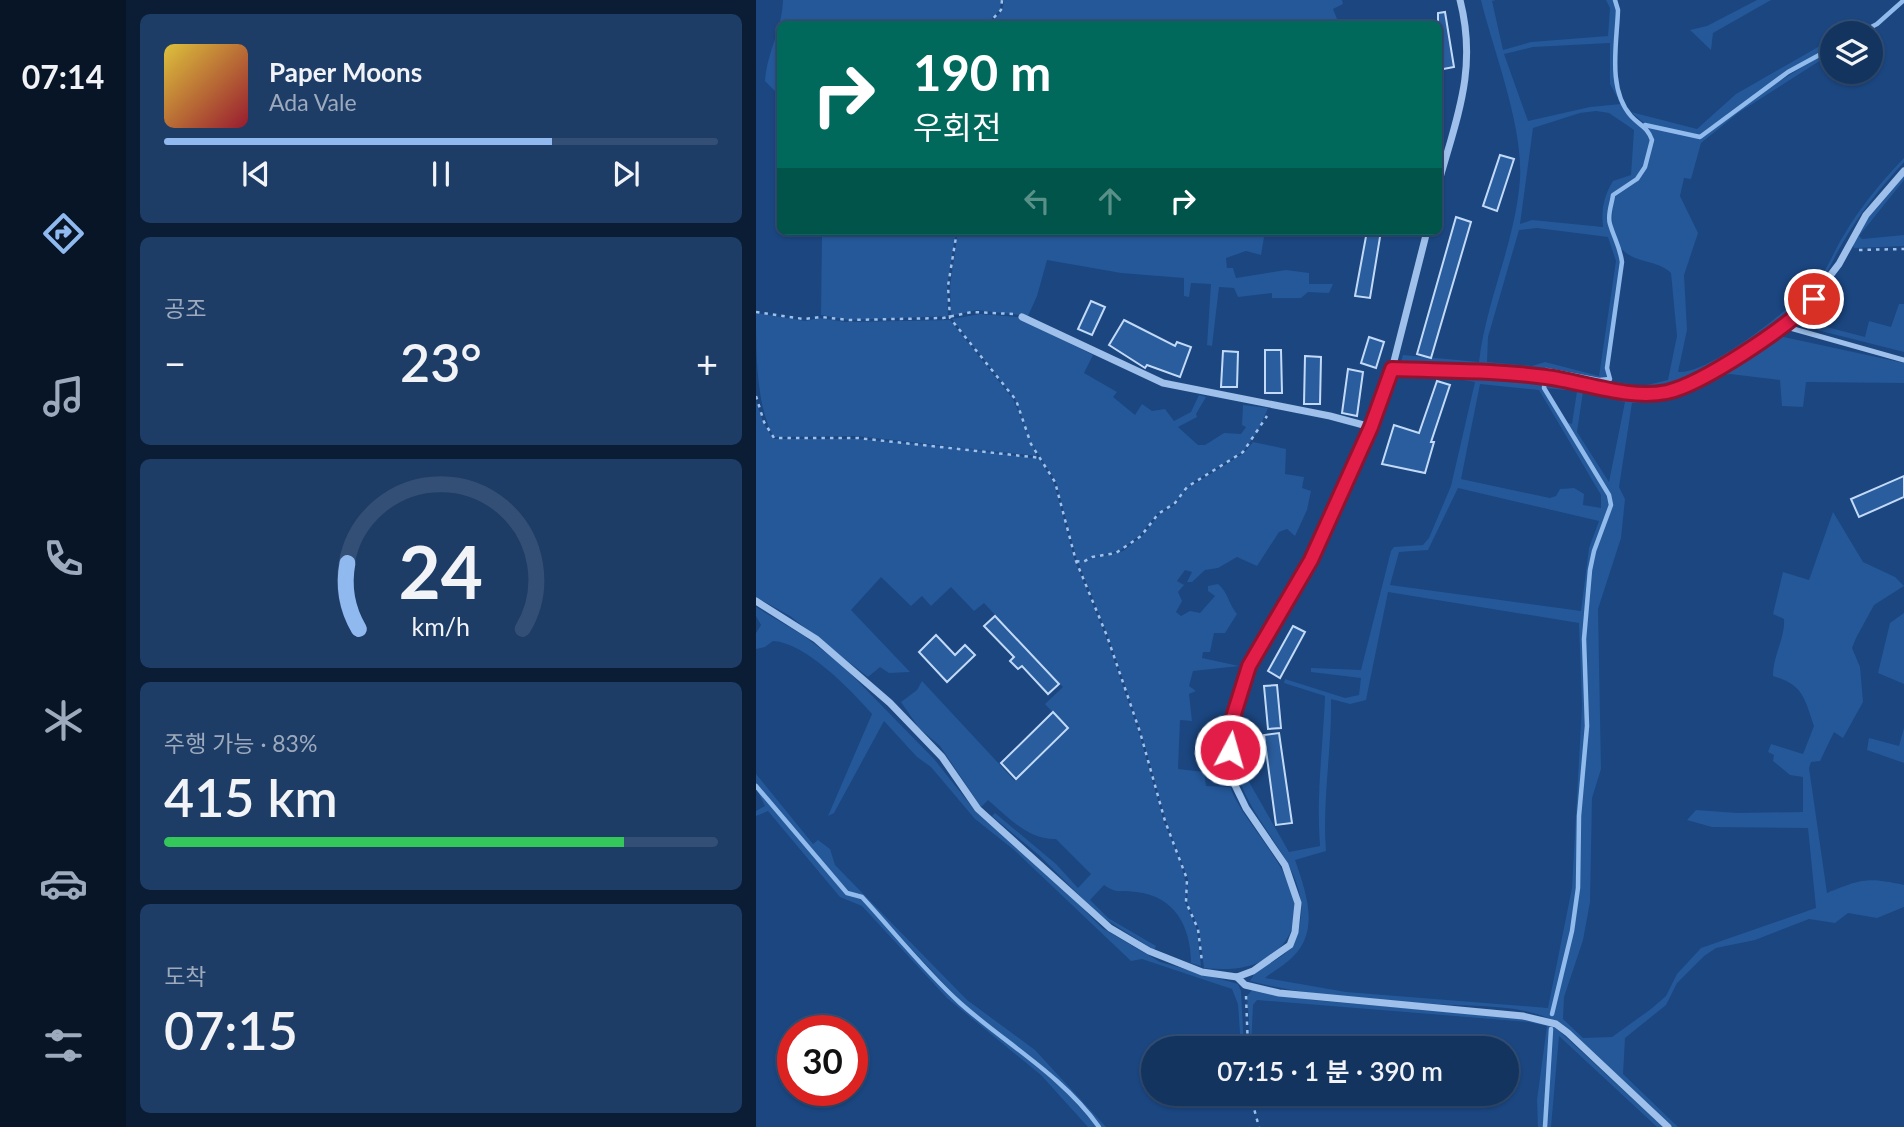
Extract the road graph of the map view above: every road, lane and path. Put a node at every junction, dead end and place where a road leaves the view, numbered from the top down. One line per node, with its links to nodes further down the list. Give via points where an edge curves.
1 (1002, 0): 3 (path, via 1001,10)
2 (1460, 0): 5 (street, via 1468,56 1466,85)
3 (991, 21)
4 (1904, 171): 9 (street, via 1866,215)
5 (1442, 172)
6 (956, 235): 12 (path, via 948,286)
7 (1426, 235): 15 (street)
8 (1904, 249): 9 (path)
9 (1845, 251): 13 (street, via 1814,299)
10 (756, 312): 12 (path, via 804,319)
11 (1022, 317): 12 (path, via 978,312); 17 (street, via 1163,383)
12 (950, 318): 19 (path, via 1016,400 1031,444)
13 (1783, 326): 14 (lane); 15 (street, via 1689,383 1651,394 1465,369)
14 (1904, 360)
15 (1392, 369): 18 (street)
16 (756, 396): 19 (path, via 774,438 858,438)
17 (1270, 407): 18 (street); 20 (path, via 1243,452 1188,487 1141,536 1116,552)
18 (1371, 427): 23 (street, via 1311,560 1249,666 1234,714 1231,777 1285,865 1298,903 1290,945 1266,964)
19 (1041, 458): 20 (path, via 1055,482)
20 (1076, 561): 22 (path, via 1107,636 1186,879 1186,902 1198,929)
21 (756, 601): 22 (street, via 817,639 890,703 942,757 978,808 1091,913 1149,951)
22 (1202, 972): 23 (street)
23 (1237, 977): 24 (street)
24 (1245, 985): 25 (path); 28 (street, via 1279,993 1546,1021 1567,1033)
25 (1247, 1036)
26 (1253, 1106): 27 (path)
27 (1259, 1127)
28 (1668, 1127)

